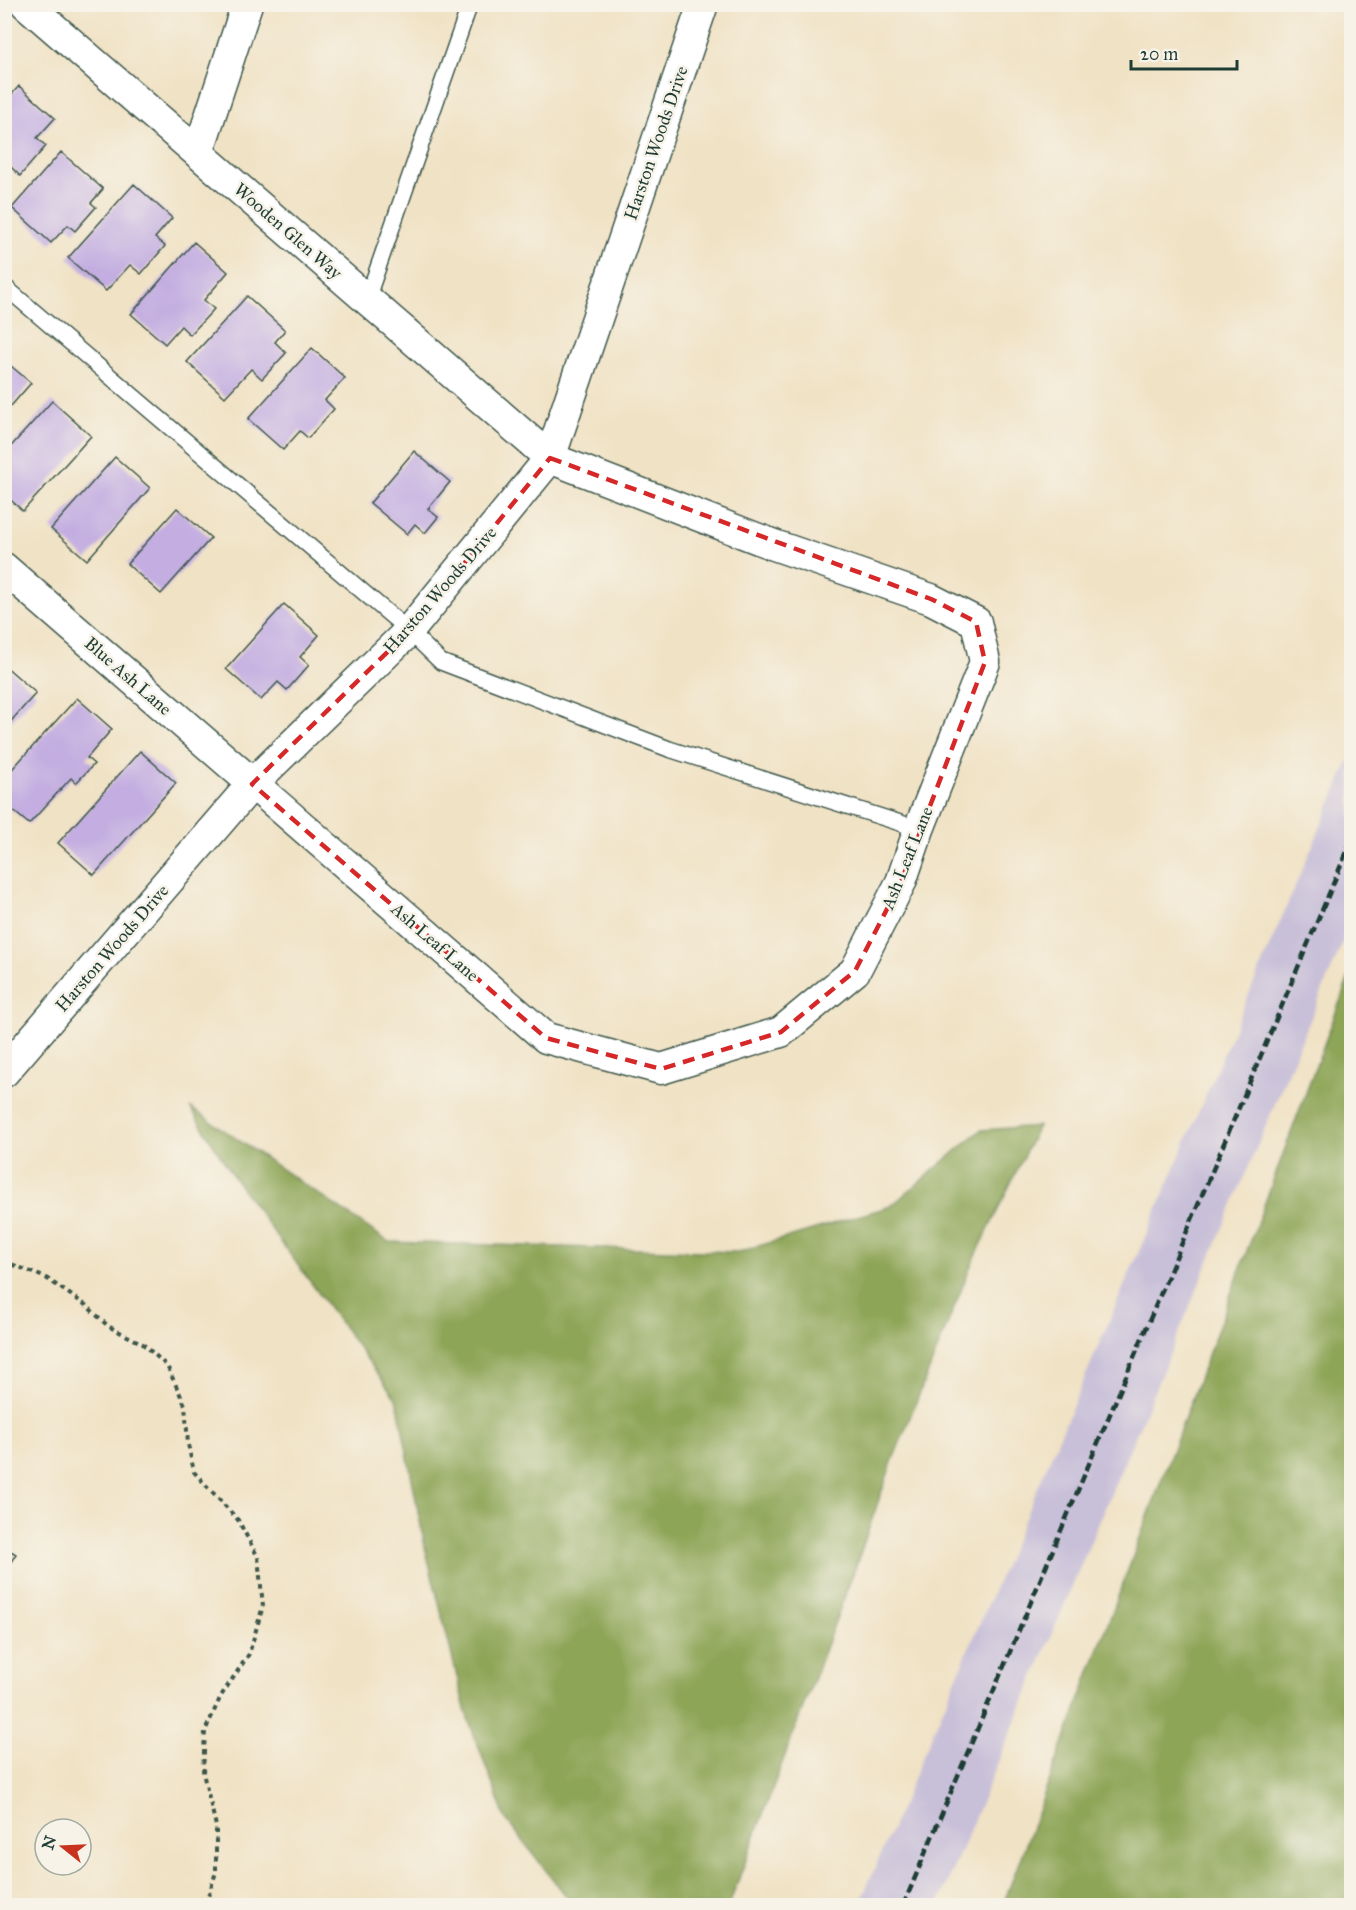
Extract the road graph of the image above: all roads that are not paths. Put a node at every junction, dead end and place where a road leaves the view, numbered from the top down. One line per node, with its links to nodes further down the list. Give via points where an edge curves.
1 (26, 4): 5 (street, Wooden Glen Way)
2 (247, 4): 5 (street)
3 (470, 4): 7 (lane)
4 (703, 4): 8 (street, Harston Woods Drive)
5 (198, 153): 7 (street, Wooden Glen Way)
6 (4, 286): 10 (lane)
7 (367, 299): 8 (street, Wooden Glen Way)
8 (550, 458): 10 (street, Harston Woods Drive); 12 (street, Ash Leaf Lane, via 774,545 931,599 976,622 985,662)
9 (4, 568): 11 (street, Blue Ash Lane)
10 (409, 631): 11 (street, Harston Woods Drive); 12 (lane, via 441,662 669,748)
11 (252, 784): 12 (street, Ash Leaf Lane, via 546,1038 661,1069 781,1032 855,971 901,882); 13 (street, Harston Woods Drive)
12 (919, 829)
13 (4, 1072)

